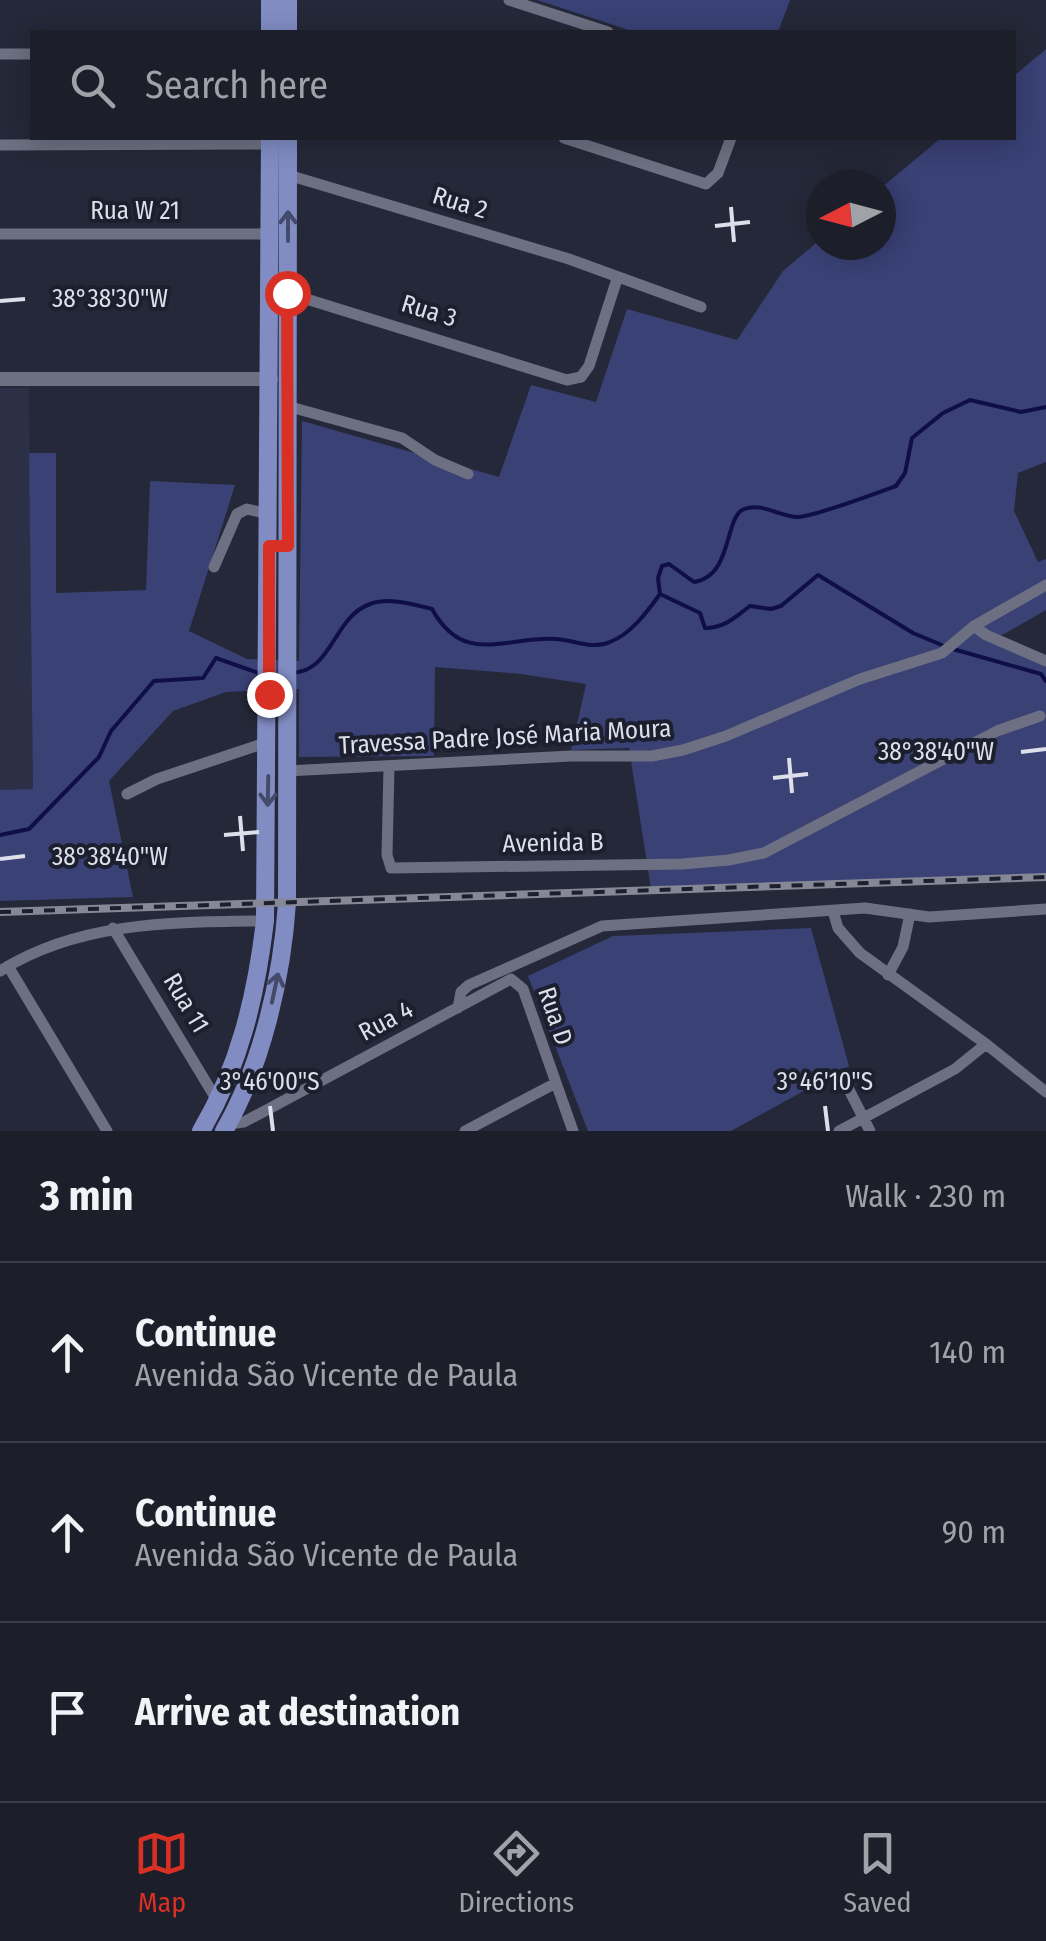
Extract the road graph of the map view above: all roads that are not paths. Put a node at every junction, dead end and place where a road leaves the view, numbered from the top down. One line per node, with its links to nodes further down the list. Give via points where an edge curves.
1 (270, 0): 4 (main road)
2 (288, 0): 5 (main road)
3 (509, 0): 6 (street)
4 (270, 30)
5 (288, 30)
6 (602, 30)
7 (0, 54): 8 (street)
8 (30, 54)
9 (276, 140): 12 (street); 13 (main road); 15 (main road)
10 (570, 140): 11 (street, via 706,184 718,173)
11 (730, 140)
12 (0, 145)
13 (288, 175): 16 (street, Rua 2); 17 (main road, one-way to 13)
14 (0, 234): 15 (street, Rua W 21)
15 (270, 234): 19 (main road)
16 (617, 279): 17 (street, Rua 3, via 585,374 575,380); 18 (street, Rua 2)
17 (287, 293): 21 (main road)
18 (701, 307)
19 (271, 379): 20 (street); 23 (main road)
20 (0, 380)
21 (288, 406): 22 (street, via 402,438); 24 (main road)
22 (468, 474)
23 (269, 514): 24 (main road); 25 (street, via 237,514)
24 (279, 546): 29 (main road)
25 (214, 567)
26 (1046, 585): 27 (street, Travessa Padre José Maria Moura)
27 (974, 626): 28 (street); 32 (street, Travessa Padre José Maria Moura, via 942,653 683,750)
28 (1046, 661)
29 (278, 693): 31 (main road); 33 (main road)
30 (1040, 716): 32 (street, Avenida B, via 997,730 779,846 682,864 397,870 388,864)
31 (268, 742): 34 (street); 38 (main road, one-way to 38)
32 (388, 768): 33 (street, Travessa Padre José Maria Moura)
33 (287, 771): 49 (main road, one-way to 33, via 277,985 287,903)
34 (127, 794)
35 (1046, 909): 37 (street)
36 (833, 911): 37 (street); 41 (street, via 847,940); 42 (street, via 602,926 469,985)
37 (910, 914): 41 (street)
38 (265, 921): 39 (street); 47 (main road, via 244,1036)
39 (113, 928): 40 (street); 47 (street, Rua 11)
40 (4, 968): 50 (street)
41 (888, 976): 43 (street)
42 (458, 1008): 45 (street, Rua D, via 515,979); 49 (street, Rua 4)
43 (986, 1044): 46 (street); 48 (street, via 956,1068)
44 (844, 1080): 48 (street)
45 (554, 1084): 52 (street); 53 (street, Rua D)
46 (1046, 1092)
47 (218, 1102): 51 (main road)
48 (864, 1116): 54 (street); 55 (street)
49 (235, 1127)
50 (108, 1131)
51 (200, 1131)
52 (465, 1131)
53 (574, 1131)
54 (838, 1131)
55 (870, 1131)

